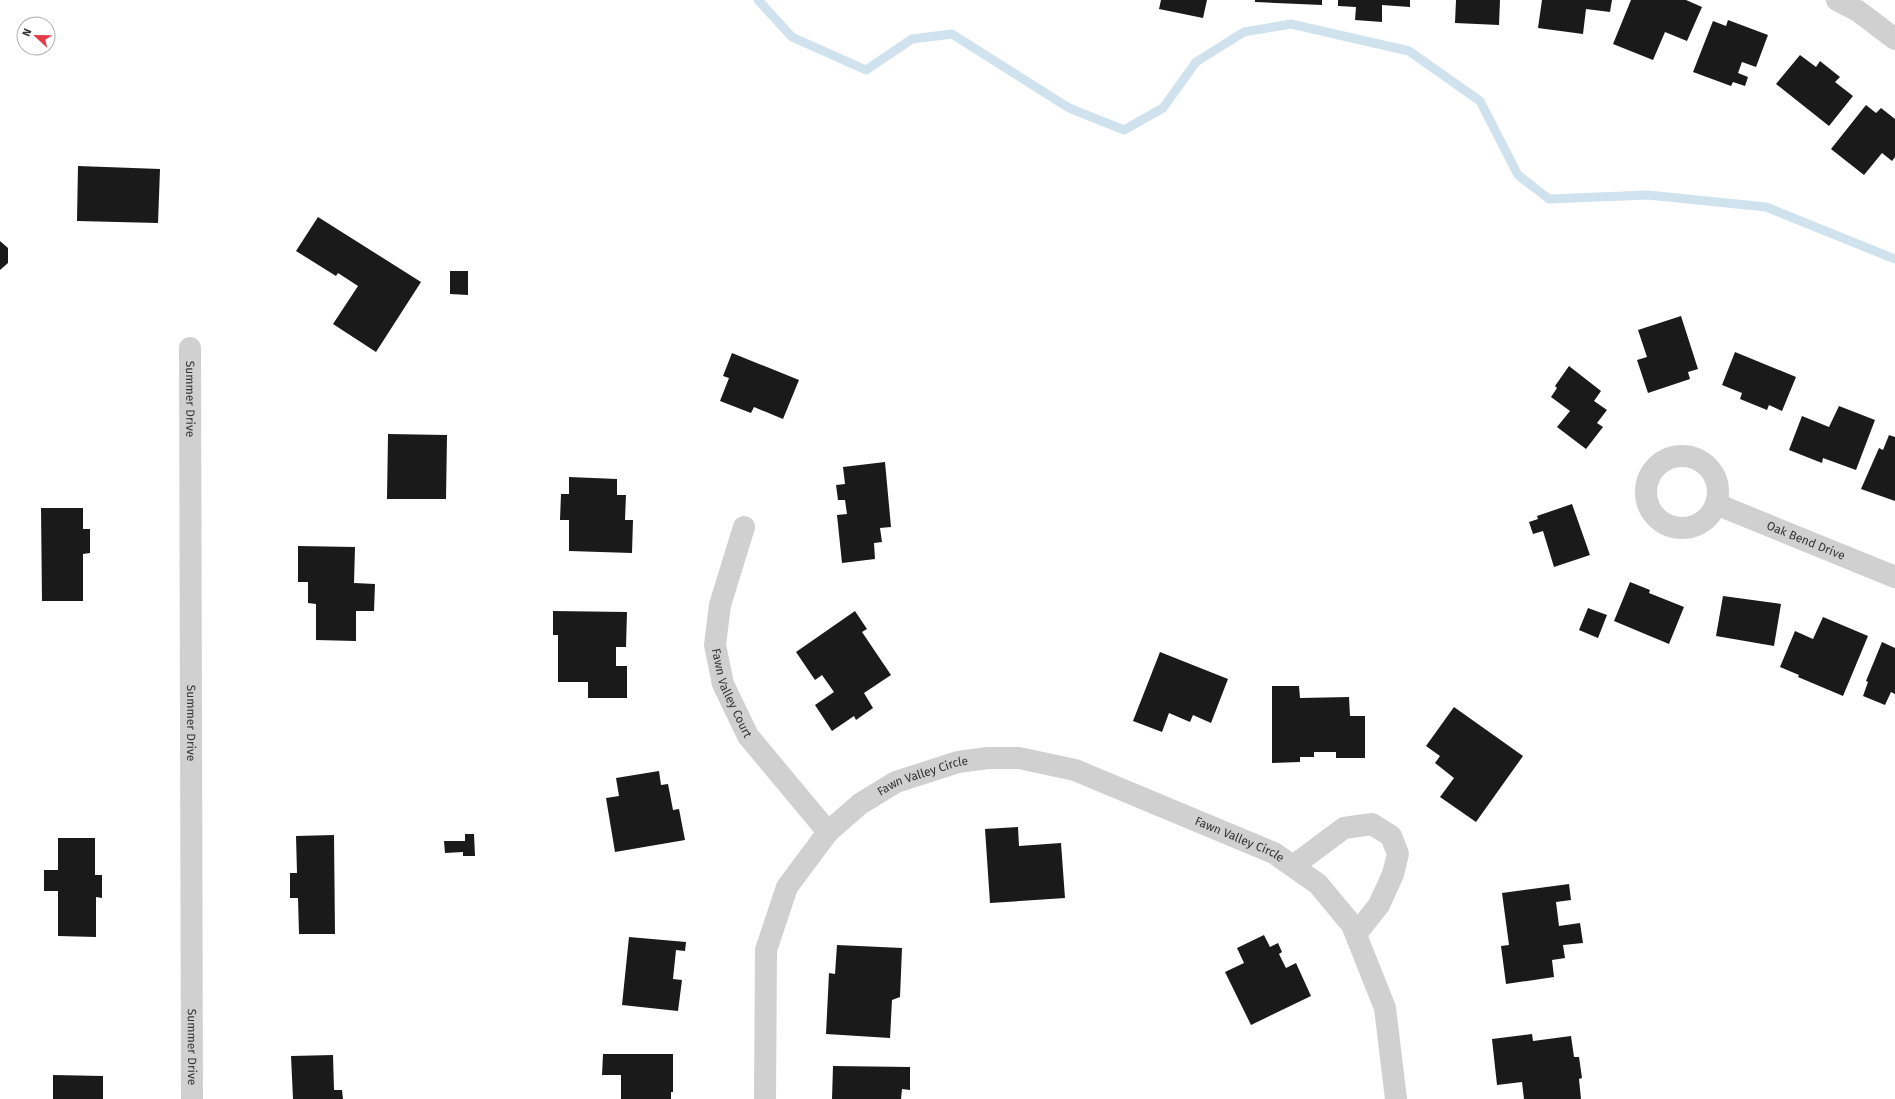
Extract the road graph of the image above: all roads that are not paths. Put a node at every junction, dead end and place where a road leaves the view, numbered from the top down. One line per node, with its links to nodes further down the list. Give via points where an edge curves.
1 (1837, 0): 2 (street, via 1858,11)
2 (1895, 39)
3 (190, 348): 10 (street, Summer Drive)
4 (1716, 504): 6 (street, Oak Bend Drive)
5 (744, 528): 7 (street, Fawn Valley Court, via 720,605 715,646 723,684 748,736)
6 (1895, 577)
7 (828, 832): 8 (street, Fawn Valley Circle, via 860,804 896,782 958,762 988,758 1019,758 1075,770 1274,853); 11 (street, Fawn Valley Circle, via 786,887 766,950)
8 (1293, 866): 9 (street, Fawn Valley Circle, via 1318,884 1352,925); 9 (street, Fawn Valley Circle, via 1344,828 1372,824 1391,836 1398,854 1393,874 1379,905)
9 (1356, 934): 12 (street, Fawn Valley Circle, via 1385,1008)
10 (192, 1099)
11 (765, 1099)
12 (1396, 1099)

